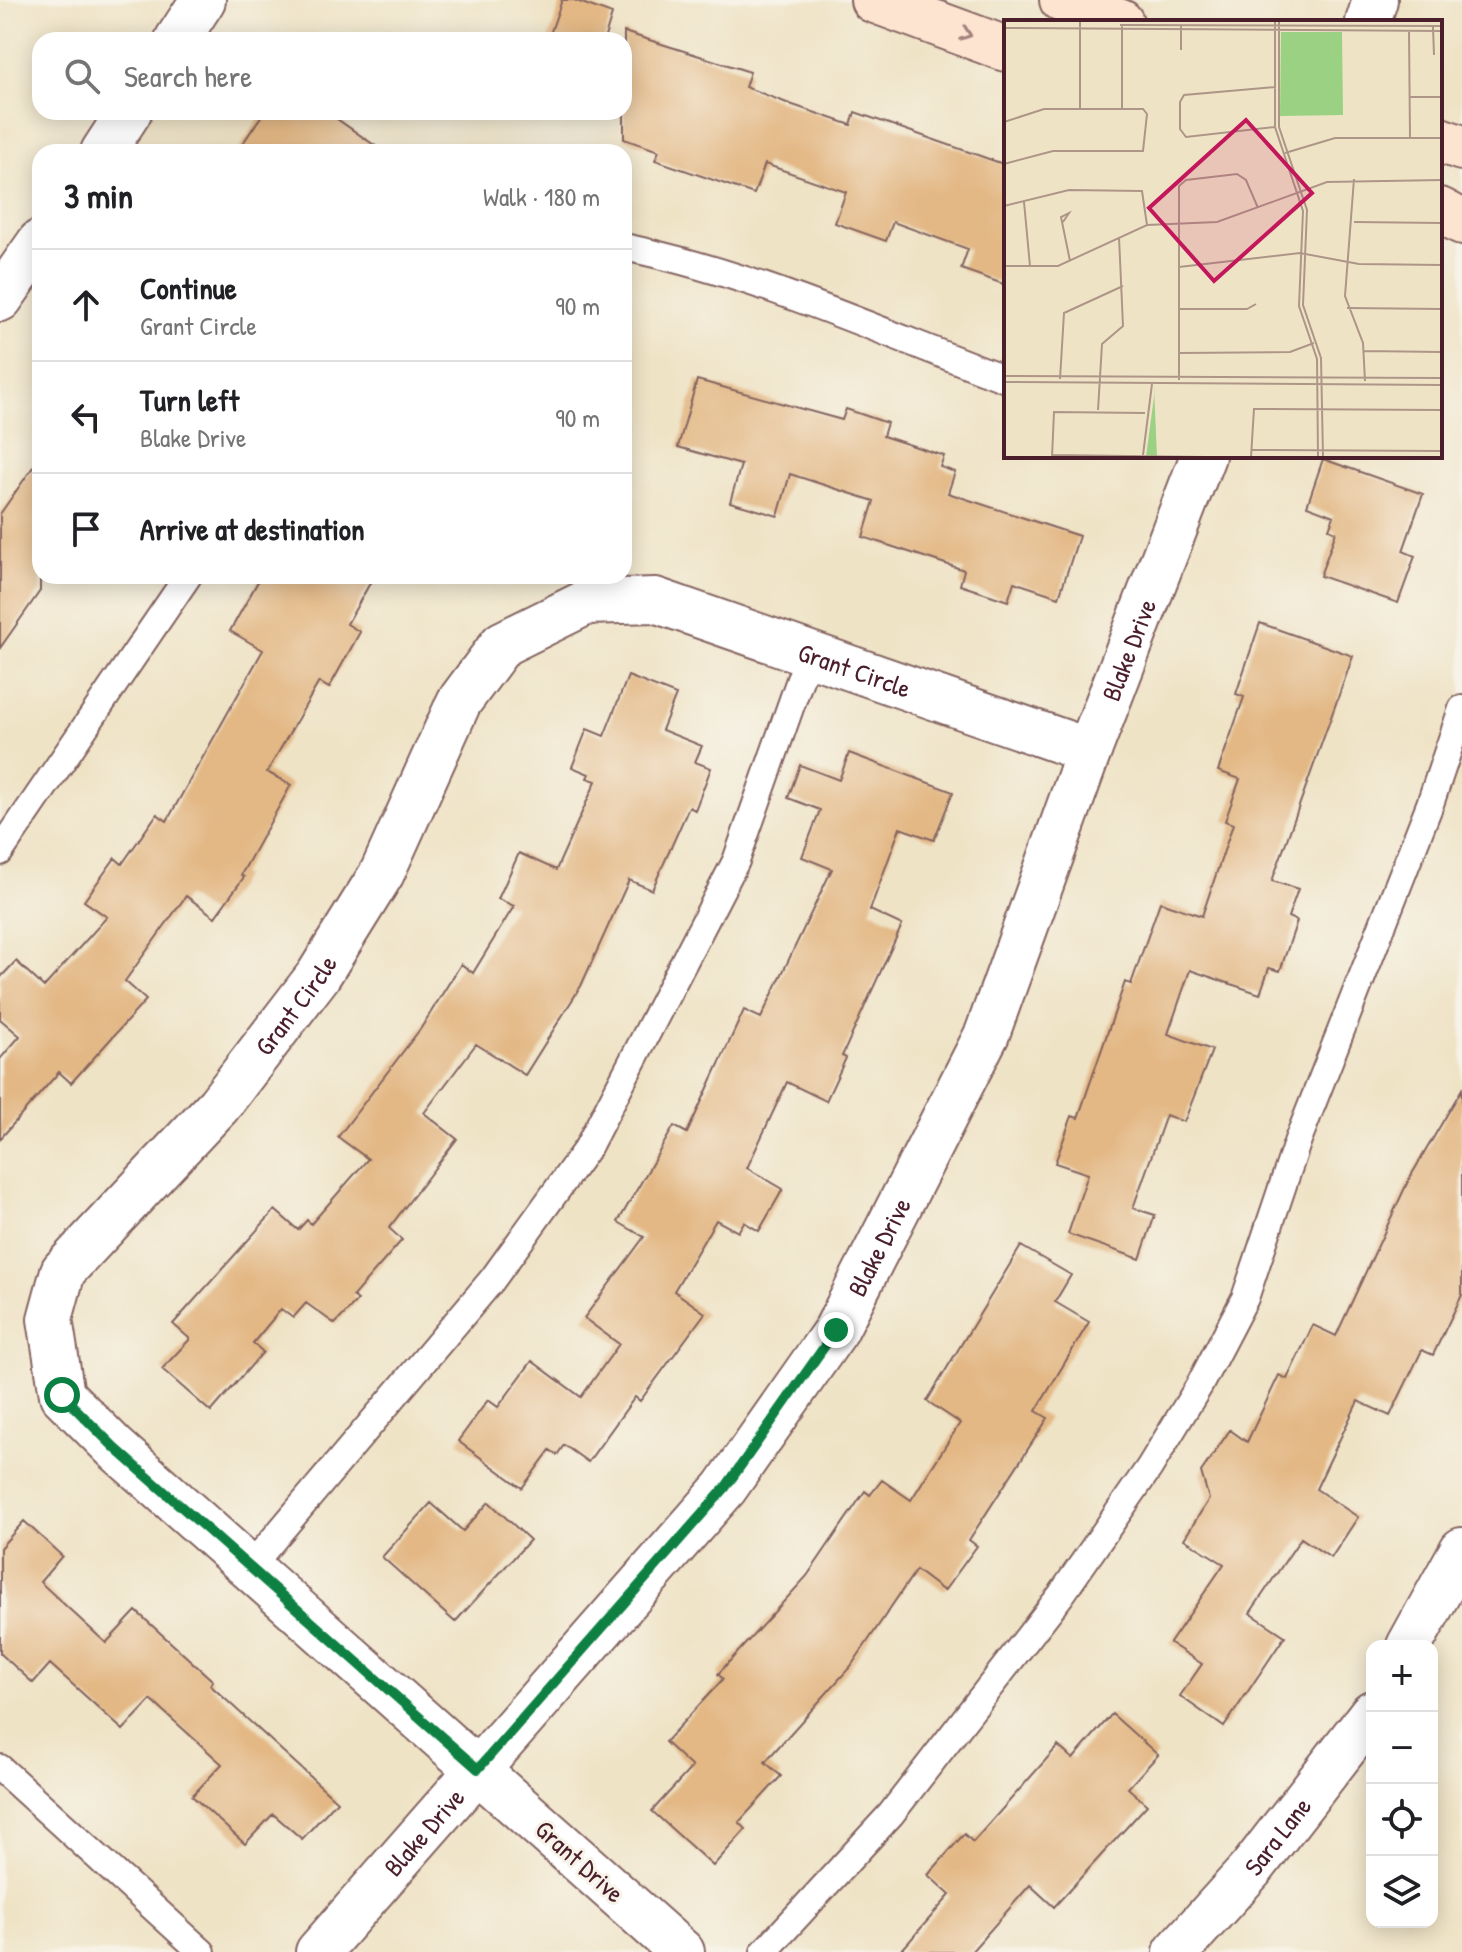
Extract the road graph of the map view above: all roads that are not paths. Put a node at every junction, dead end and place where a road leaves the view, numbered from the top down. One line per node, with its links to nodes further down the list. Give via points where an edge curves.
1 (203, 0): 7 (street)
2 (873, 0): 8 (street, one-way to 8)
3 (1062, 0): 5 (street)
4 (1375, 0): 6 (street)
5 (1116, 20)
6 (1369, 20)
7 (182, 32)
8 (1004, 48)
9 (124, 120): 11 (street)
10 (1442, 141): 12 (street)
11 (108, 144)
12 (1462, 148)
13 (1442, 211): 14 (street)
14 (1462, 222)
15 (632, 249): 18 (lane, via 773,292)
16 (32, 253): 17 (street)
17 (0, 299)
18 (1004, 378)
19 (1202, 458): 23 (street, Blake Drive)
20 (183, 584): 24 (lane)
21 (809, 654): 23 (street, Grant Circle); 26 (lane, via 736,861 588,1147 492,1280); 26 (street, Grant Circle, via 655,600 587,602 502,644 459,702 382,873 318,976 219,1105 63,1271 50,1319 62,1395)
22 (1462, 709): 34 (lane, via 1298,1140 1245,1298 1199,1386 1061,1595 891,1814)
23 (1089, 751): 30 (street, Blake Drive, via 987,1034 836,1330 725,1488)
24 (0, 852)
25 (1462, 1550): 27 (street)
26 (250, 1567): 30 (street, Grant Circle)
27 (1412, 1640)
28 (1366, 1721): 35 (street, Sara Lane, via 1252,1868)
29 (0, 1768): 31 (lane)
30 (478, 1769): 32 (street, Blake Drive); 33 (street, Grant Drive)
31 (202, 1952)
32 (318, 1952)
33 (682, 1952)
34 (764, 1952)
35 (1176, 1952)

